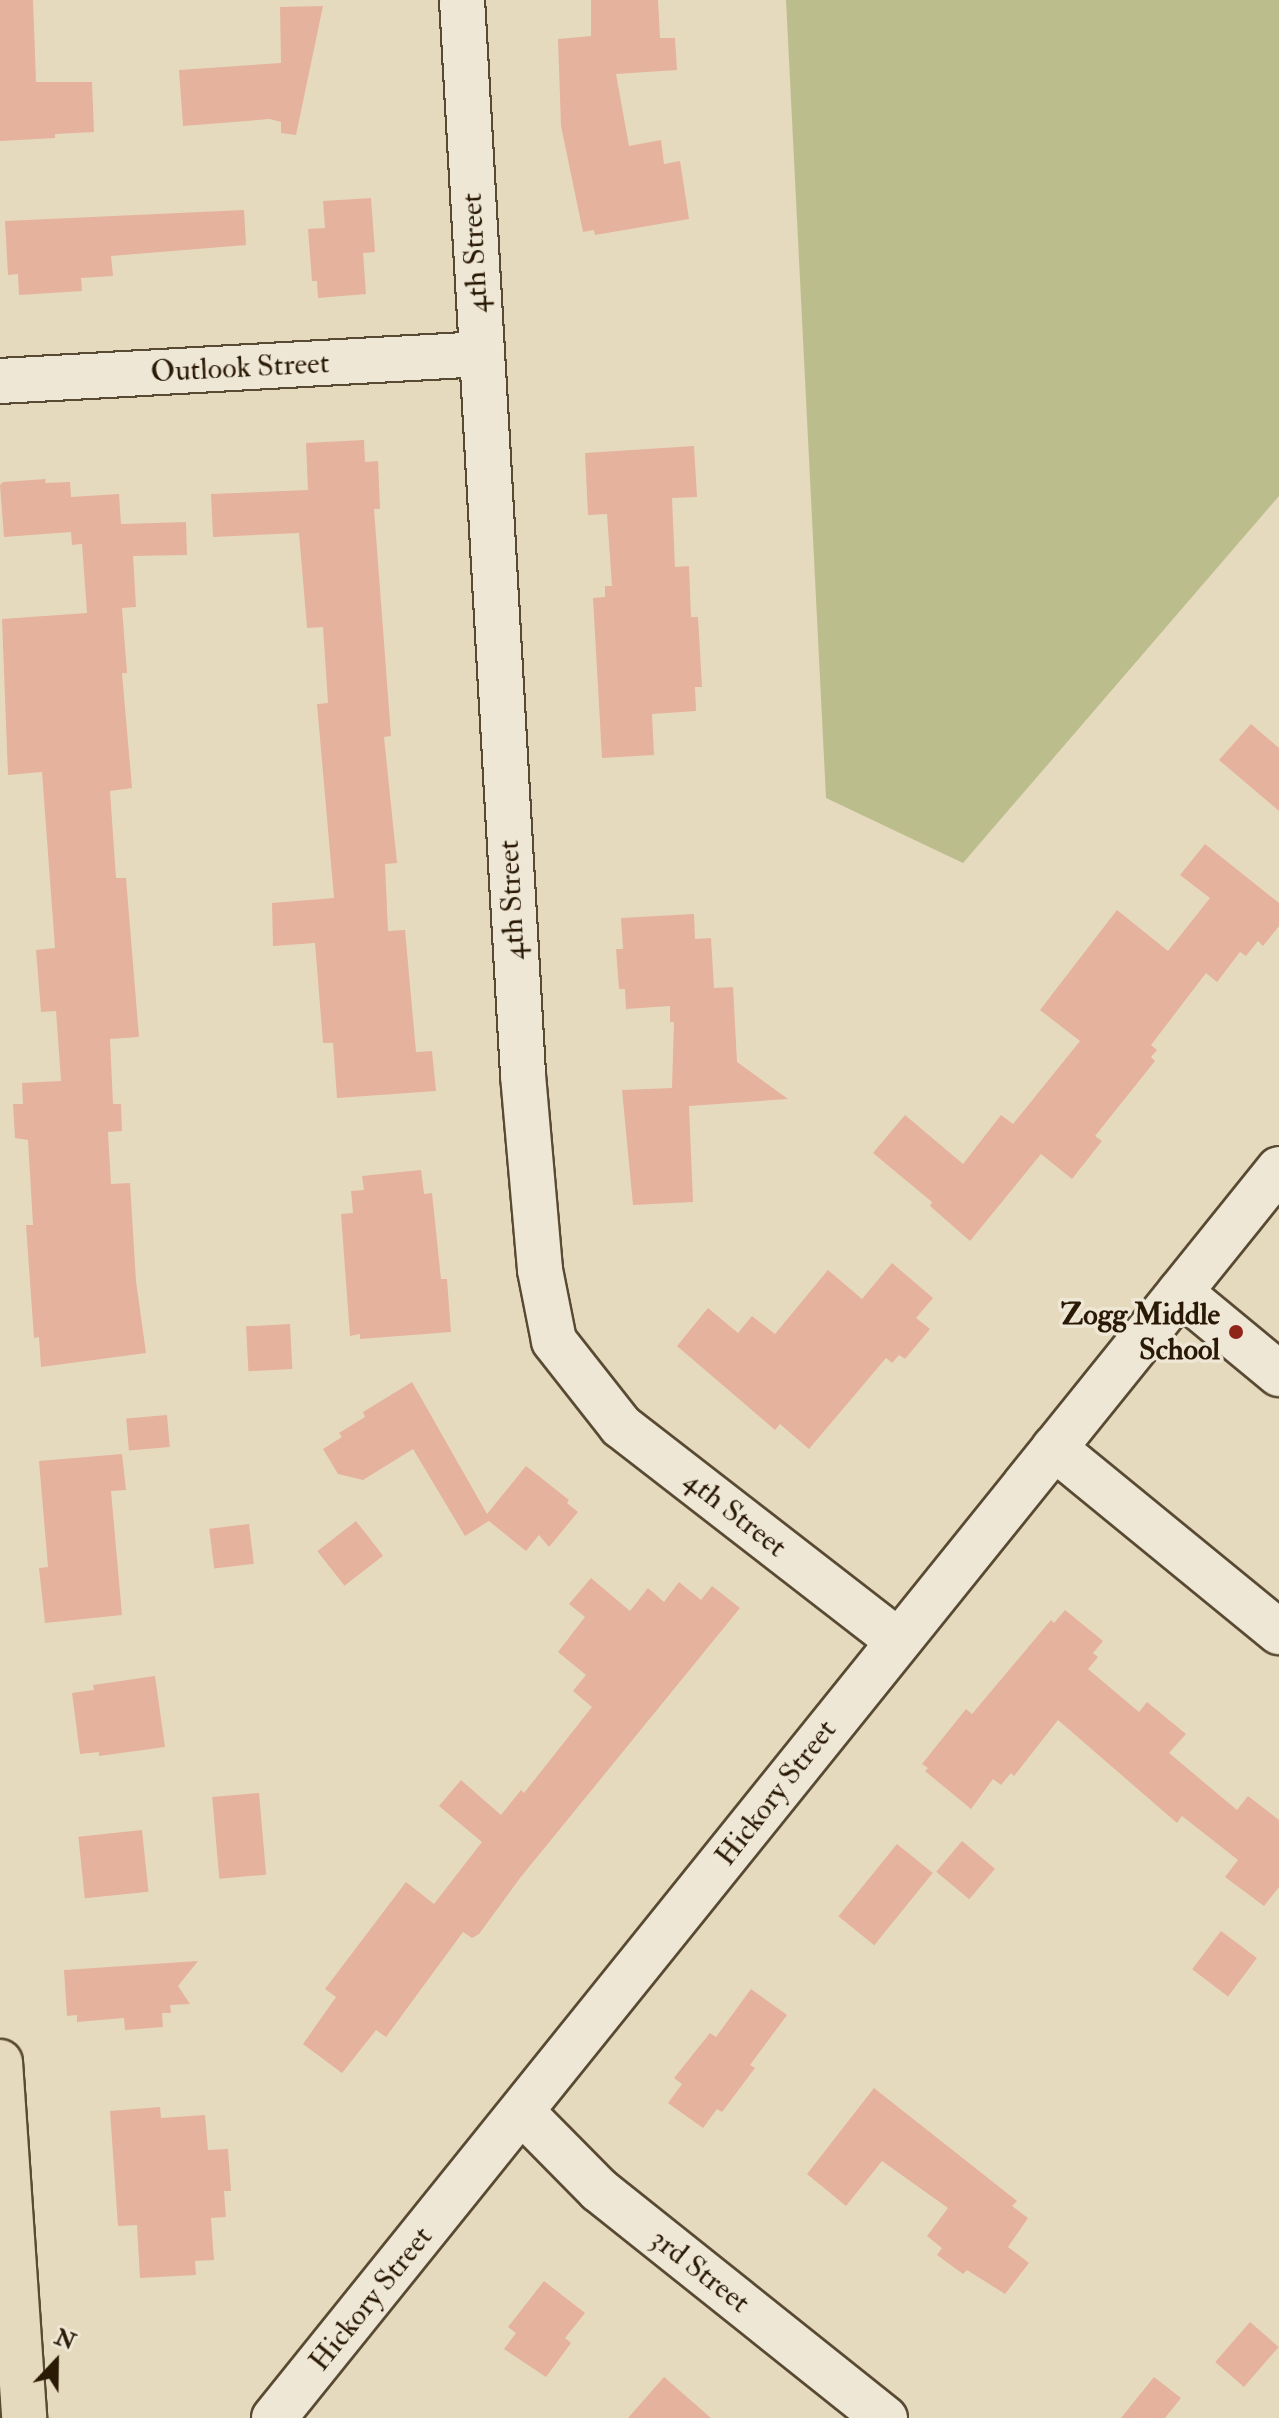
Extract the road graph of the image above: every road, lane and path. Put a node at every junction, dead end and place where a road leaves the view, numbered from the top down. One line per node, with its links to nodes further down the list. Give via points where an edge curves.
1 (462, 0): 2 (street, 4th Street)
2 (480, 354): 3 (street, Outlook Street); 9 (street, 4th Street, via 523,1075 540,1270 554,1341 621,1426)
3 (0, 381)
4 (1279, 1169): 5 (street, Hickory Street)
5 (1180, 1292): 6 (street); 7 (street, Hickory Street)
6 (1279, 1374)
7 (1054, 1448): 8 (street); 9 (street, Hickory Street)
8 (1279, 1632)
9 (897, 1640): 11 (street, Hickory Street)
10 (0, 2062): 12 (main road)
11 (523, 2113): 14 (street, Hickory Street); 15 (street, 3rd Street, via 599,2190)
12 (10, 2344): 13 (main road)
13 (24, 2418)
14 (274, 2418)
15 (885, 2418)

